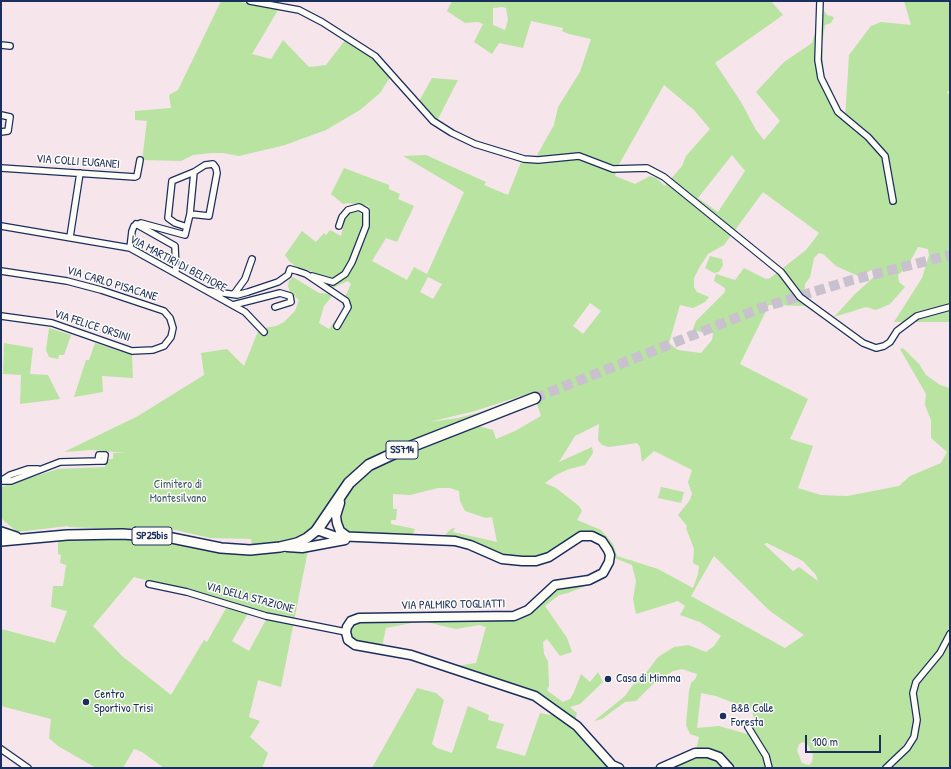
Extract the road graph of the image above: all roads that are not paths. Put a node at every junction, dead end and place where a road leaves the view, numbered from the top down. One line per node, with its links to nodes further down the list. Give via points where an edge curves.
1 (250, 1): 27 (street, via 299,10 322,22 375,56 433,121 475,144 531,160 579,156 613,169 647,168 664,177 781,272 800,297 863,343 876,348 884,346 890,342 896,330 917,316)
2 (820, 1): 11 (street, via 818,60 821,78 838,112 868,137 885,156)
3 (1, 45): 4 (street)
4 (10, 46)
5 (1, 115): 6 (street, via 10,117 8,131)
6 (1, 132)
7 (140, 160): 10 (street, VIA COLLI EUGANEI, via 135,178)
8 (1, 168): 10 (street, VIA COLLI EUGANEI)
9 (194, 172): 12 (street); 12 (street, via 205,165 213,164 217,173 209,216); 16 (street, via 172,181 168,218)
10 (80, 173): 17 (street)
11 (892, 201)
12 (190, 214): 16 (street)
13 (136, 224): 16 (street, via 147,223 185,235); 18 (street, via 132,231); 21 (street, via 175,246)
14 (1, 226): 17 (street, VIA MARTIRI DI BELFIORE)
15 (339, 226): 22 (street, via 348,210 359,207 366,211 366,226 345,274 333,282)
16 (187, 227)
17 (70, 237): 18 (street, VIA MARTIRI DI BELFIORE)
18 (130, 248): 21 (street, VIA MARTIRI DI BELFIORE)
19 (252, 259): 24 (street, via 245,279)
20 (1, 271): 31 (street, VIA CARLO PISACANE, via 67,281 164,311 172,323)
21 (176, 272): 23 (street, VIA MARTIRI DI BELFIORE)
22 (306, 274): 24 (street, via 290,269 288,275 278,282); 29 (street, via 346,301 348,307)
23 (206, 290): 24 (street); 25 (street, VIA MARTIRI DI BELFIORE)
24 (234, 294)
25 (232, 305): 26 (street, via 280,293 290,296 291,302); 30 (street, VIA MARTIRI DI BELFIORE, via 245,312)
26 (275, 307)
27 (950, 308)
28 (1, 316): 31 (street, VIA FELICE ORSINI, via 52,323 132,351 158,349)
29 (337, 326)
30 (264, 332)
31 (171, 337)
32 (535, 398): 35 (highway, SS714, via 375,462 357,474)
33 (98, 461): 34 (street, via 60,462 10,481)
34 (1, 481)
35 (340, 497): 36 (highway, SS714); 38 (street, via 336,516)
36 (317, 530): 38 (street, VIA PALMIRO TOGLIATTI / SP25bis, via 324,539); 42 (main road, VIA PALMIRO TOGLIATTI / SP25bis, via 302,541)
37 (1, 532): 39 (main road)
38 (345, 538): 42 (street, VIA PALMIRO TOGLIATTI / SP25bis, via 302,548); 44 (street, VIA PALMIRO TOGLIATTI / SP25bis, via 455,541 502,559 522,561 548,557 576,538 592,536 606,545 610,555 606,569 599,576 555,585 528,610 514,616 359,618 351,621)
39 (24, 539): 40 (main road, VIA PALMIRO TOGLIATTI / SP25bis); 41 (main road, VIA PALMIRO TOGLIATTI / SP25bis); 42 (main road, VIA PALMIRO TOGLIATTI / SP25bis, via 67,534 122,534 167,537 234,549)
40 (1, 541)
41 (1, 545)
42 (280, 547)
43 (149, 584): 44 (street, VIA DELLA STAZIONE, via 187,592 266,616)
44 (346, 632): 49 (street, via 348,640 355,645 411,656 535,696 577,726 612,765)
45 (950, 634): 53 (street, via 940,653 916,682 913,693 917,720 914,737 907,748)
46 (748, 727): 52 (street, via 766,756)
47 (1, 749): 48 (street)
48 (28, 768)
49 (619, 768)
50 (661, 768): 51 (street, via 695,753 708,753 719,757)
51 (729, 768)
52 (769, 768)
53 (886, 768)

